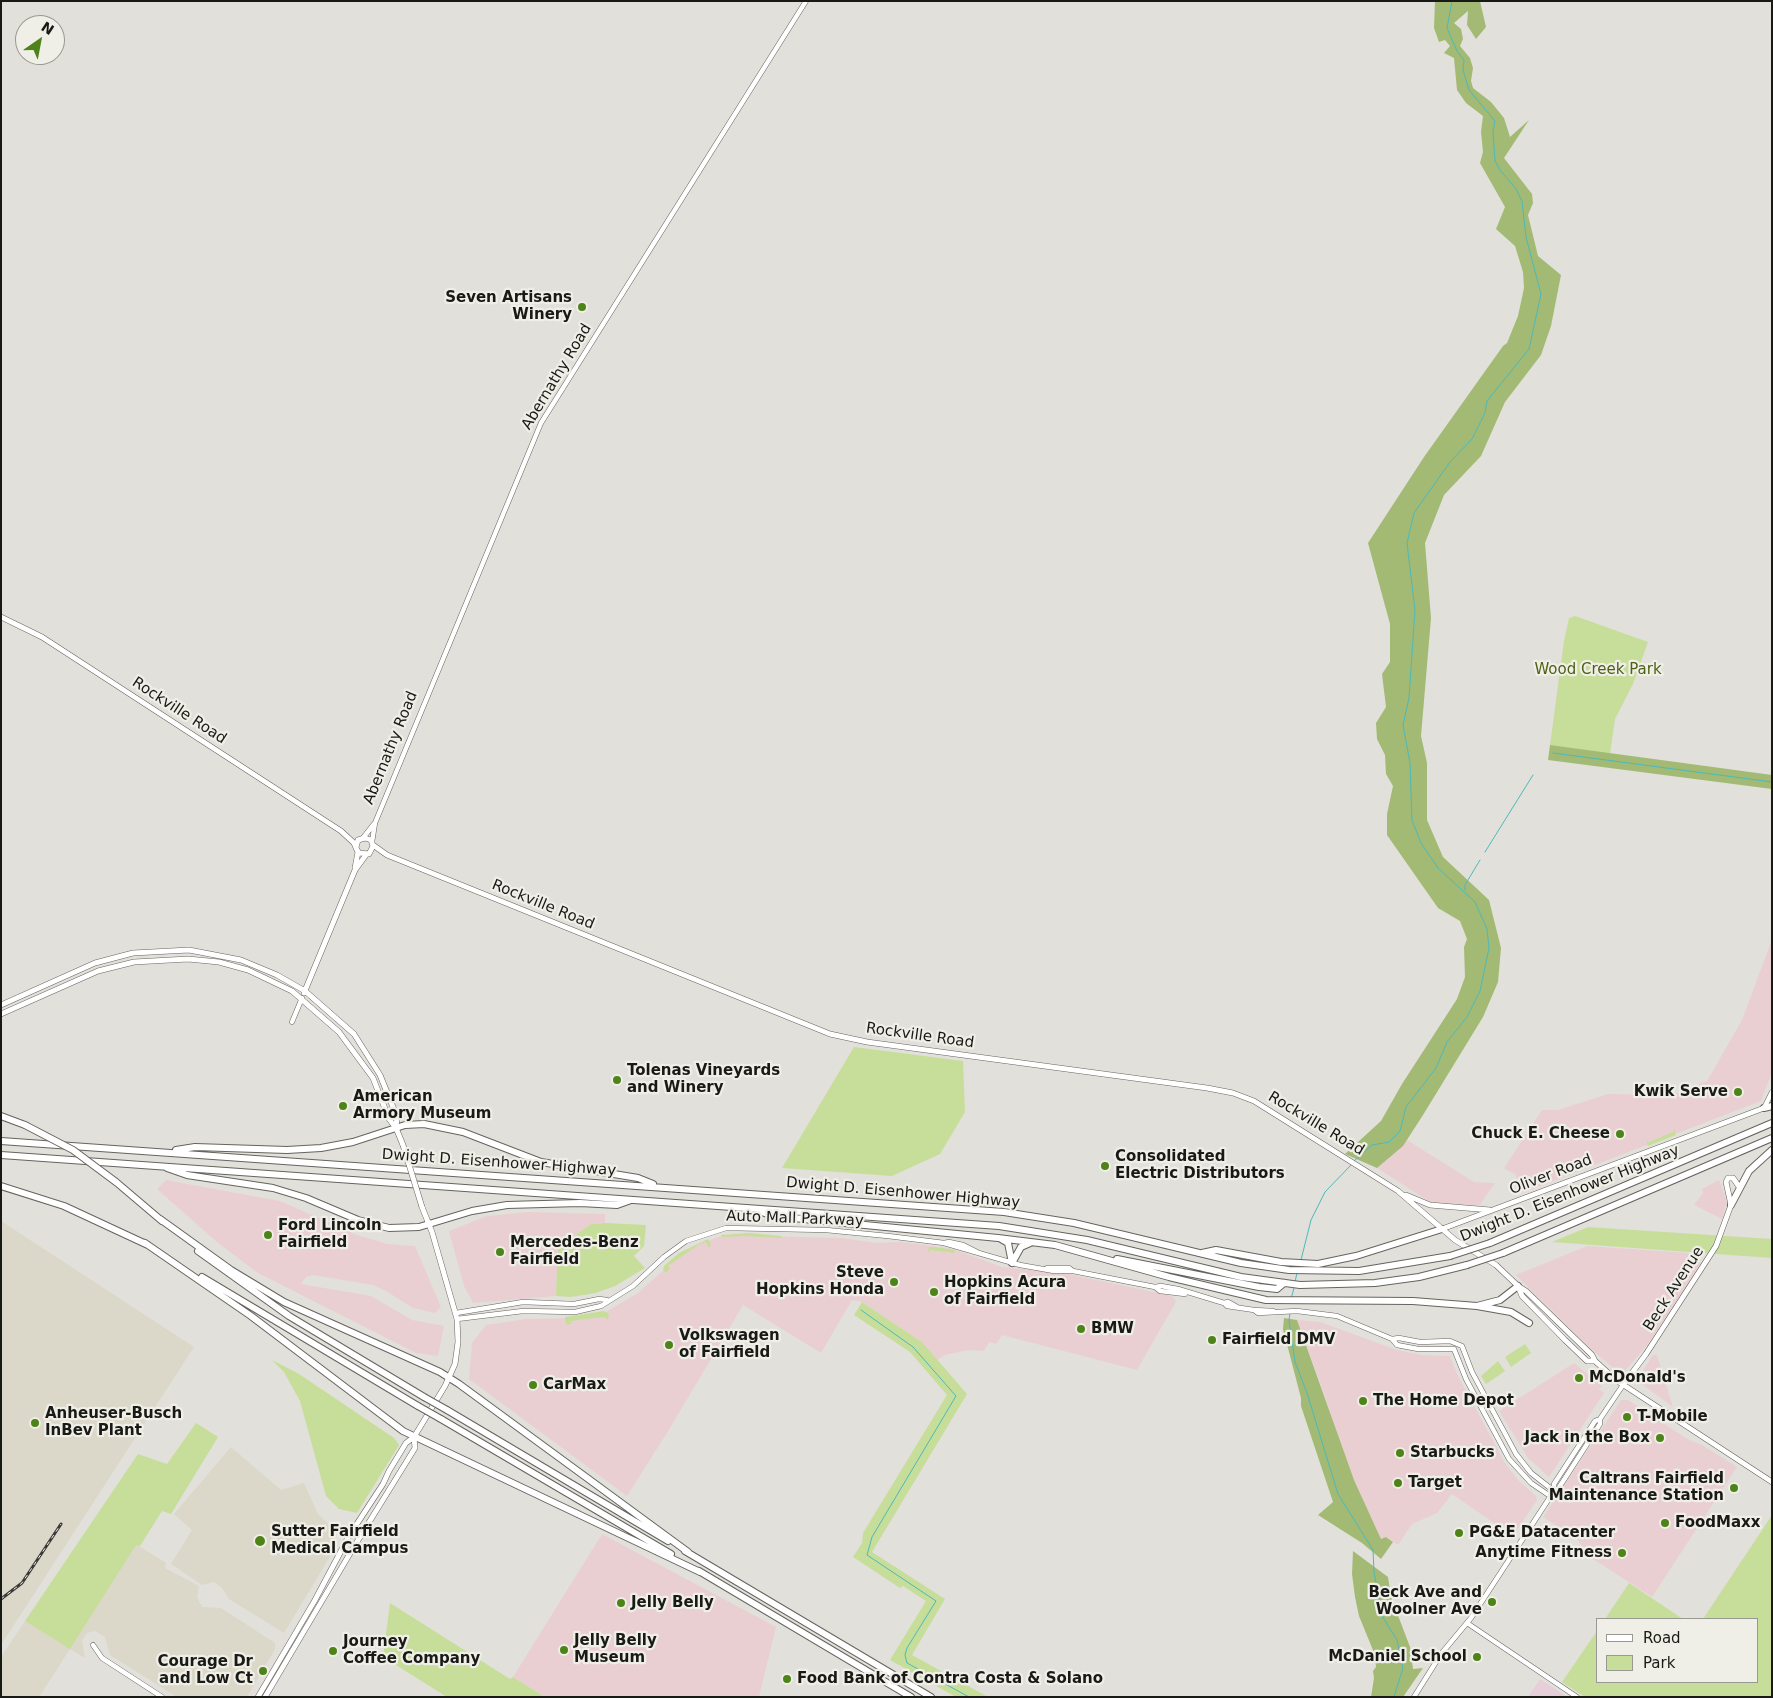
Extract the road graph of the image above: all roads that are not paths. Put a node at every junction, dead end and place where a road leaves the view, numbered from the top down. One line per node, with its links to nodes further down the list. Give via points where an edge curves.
1 (806, 1): 3 (street, Abernathy Road, via 541,423)
2 (1, 617): 4 (main road, Rockville Road, via 42,637)
3 (374, 823): 5 (street, Abernathy Road); 6 (street, Abernathy Road)
4 (341, 831): 5 (main road, Rockville Road); 7 (main road, Rockville Road)
5 (362, 838): 6 (main road, Rockville Road); 7 (main road)
6 (373, 843): 8 (main road); 9 (main road, Rockville Road)
7 (357, 849): 8 (main road, Rockville Road); 10 (main road)
8 (368, 854): 9 (main road, Rockville Road); 10 (main road)
9 (387, 855): 30 (main road, Rockville Road, via 830,1034 867,1042 1233,1093 1272,1111)
10 (355, 870): 11 (main road)
11 (305, 991): 12 (main road); 13 (main road, via 266,969 236,959 204,952 161,950 126,954 95,963); 20 (main road, via 354,1034 380,1074 394,1109)
12 (302, 998): 14 (main road, via 274,981 239,967 219,962 162,958 98,971); 15 (street); 20 (main road, via 332,1024 358,1054 373,1078 389,1120)
13 (1, 1005)
14 (1, 1014)
15 (292, 1022)
16 (1772, 1092): 17 (street, Oliver Road)
17 (1768, 1107): 34 (main road, Oliver Road)
18 (1, 1116): 35 (highway, bridge, via 73,1150)
19 (1772, 1123): 43 (highway, Dwight D. Eisenhower Highway, bridge, via 1490,1243 1450,1256 1373,1269)
20 (396, 1128): 24 (highway, via 321,1148 195,1147); 28 (highway, via 424,1124 450,1128 541,1162 638,1178); 36 (main road, bridge)
21 (1772, 1138): 44 (highway, Dwight D. Eisenhower Highway, bridge, via 1503,1253 1467,1265 1420,1277 1375,1283)
22 (1, 1141): 24 (highway, Dwight D. Eisenhower Highway)
23 (1772, 1150): 29 (highway, via 1749,1171)
24 (163, 1152): 28 (highway, Dwight D. Eisenhower Highway)
25 (1, 1155): 26 (highway, Dwight D. Eisenhower Highway)
26 (161, 1165): 31 (highway, Dwight D. Eisenhower Highway); 36 (highway, via 187,1175 289,1192 373,1225 407,1228)
27 (1, 1186): 40 (highway, via 64,1206)
28 (661, 1188): 43 (highway, Dwight D. Eisenhower Highway, via 1004,1212 1109,1230 1241,1263)
29 (1740, 1188): 32 (highway); 32 (main road, via 1733,1178 1728,1178 1726,1182)
30 (1398, 1191): 34 (main road, via 1430,1205); 37 (main road, Rockville Road)
31 (633, 1200): 33 (highway, Dwight D. Eisenhower Highway); 36 (highway, via 617,1205 507,1205)
32 (1732, 1205): 53 (main road, Beck Avenue, via 1709,1259)
33 (753, 1208): 38 (highway, via 773,1216); 44 (highway, Dwight D. Eisenhower Highway, via 1026,1229 1101,1243 1241,1277)
34 (1496, 1210): 37 (main road, Oliver Road)
35 (160, 1219): 52 (highway, via 231,1270 284,1302); 58 (highway, bridge, via 256,1295)
36 (428, 1224): 48 (main road)
37 (1442, 1229): 43 (highway, via 1356,1256); 45 (main road, Rockville Road, via 1496,1265)
38 (998, 1238): 39 (highway); 42 (highway, via 1008,1243)
39 (1032, 1242): 41 (highway); 42 (highway, via 1021,1246)
40 (145, 1243): 54 (highway, via 251,1316); 59 (highway, bridge)
41 (1091, 1255): 44 (highway, via 1259,1287 1277,1289); 47 (highway, via 1266,1300 1413,1301)
42 (1012, 1263): 46 (street, Auto Mall Parkway, via 949,1242 826,1230 726,1228 686,1241 633,1286); 51 (street, Auto Mall Parkway, via 1178,1289 1258,1313 1297,1311 1337,1316)
43 (1304, 1267)
44 (1284, 1283)
45 (1518, 1286): 47 (highway, via 1500,1300); 53 (main road, Rockville Road)
46 (607, 1300): 48 (street, Auto Mall Parkway, via 574,1304 523,1302); 49 (street, Auto Mall Parkway, via 601,1306 575,1312 523,1311)
47 (1477, 1306): 50 (highway, via 1511,1312)
48 (456, 1313): 49 (main road)
49 (457, 1319): 52 (main road, via 457,1353)
50 (1529, 1323)
51 (1392, 1339): 56 (street, Auto Mall Parkway, via 1459,1344 1516,1454); 57 (street, Auto Mall Parkway, via 1397,1345 1408,1348 1454,1349 1466,1379 1509,1459 1527,1480)
52 (450, 1378): 54 (main road); 58 (highway)
53 (1623, 1385): 55 (main road, Rockville Road); 56 (street, Beck Avenue, via 1558,1477)
54 (414, 1438): 59 (highway); 63 (main road, via 406,1444 389,1471); 64 (main road, via 415,1448 354,1544)
55 (1772, 1482)
56 (1554, 1491): 57 (street, Beck Avenue)
57 (1550, 1496): 60 (street, Beck Avenue)
58 (688, 1552): 66 (highway)
59 (700, 1572): 65 (highway)
60 (1467, 1623): 67 (street, Beck Avenue); 68 (street)
61 (93, 1645): 62 (street, via 102,1658)
62 (162, 1697)
63 (258, 1697)
64 (265, 1697)
65 (911, 1697)
66 (931, 1697)
67 (1414, 1697)
68 (1577, 1697)

